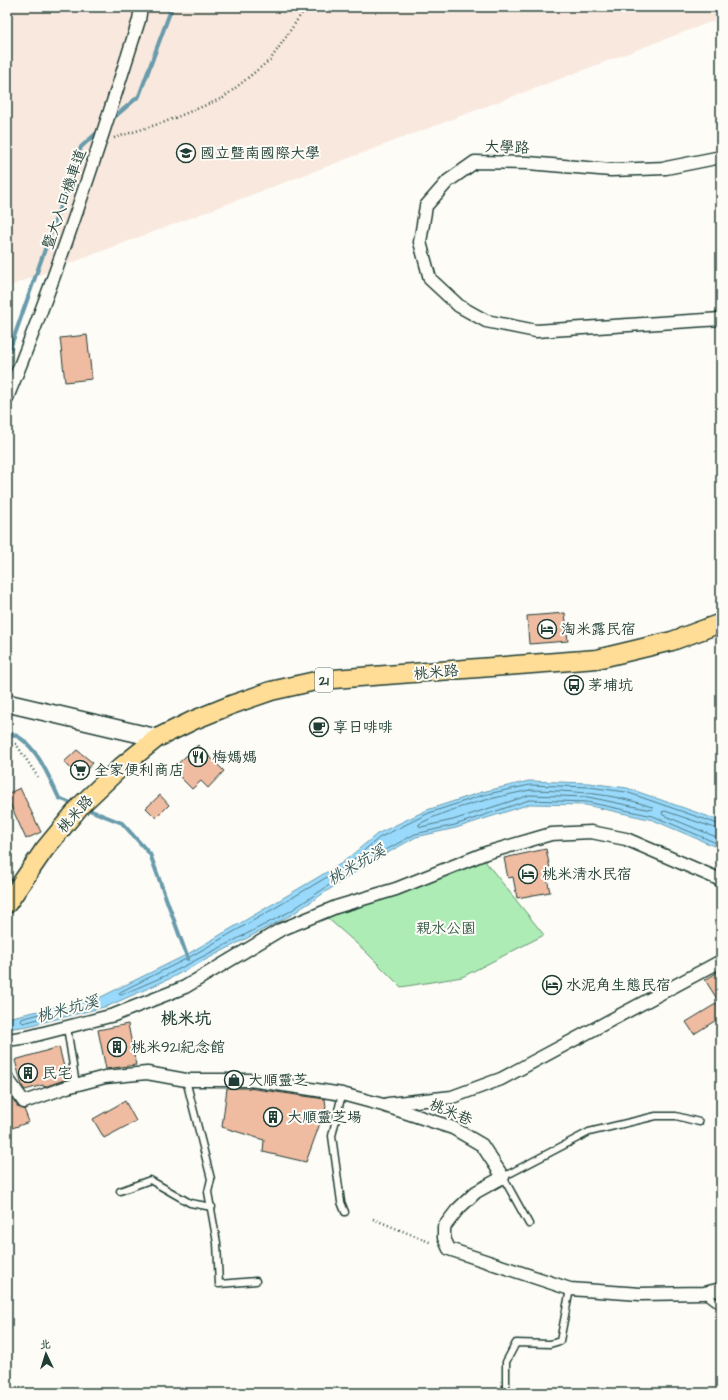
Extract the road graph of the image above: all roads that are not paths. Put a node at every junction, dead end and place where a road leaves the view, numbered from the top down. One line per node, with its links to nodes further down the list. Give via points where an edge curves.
1 (141, 7): 4 (street, 暨大入口機車道, via 100,142 28,347)
2 (721, 157): 3 (street, 大學路, via 666,168 611,170 528,163 475,162 448,181 426,206 420,242 430,279 459,306 486,321 536,331)
3 (721, 319)
4 (7, 398)
5 (721, 623): 7 (main road, 桃米路 / 21, via 672,641 596,659 320,680 271,691 194,720)
6 (7, 703): 7 (street)
7 (157, 738): 9 (main road, 桃米路 / 21, via 120,767 81,805 44,850)
8 (721, 880): 11 (street, via 626,839 590,832 551,834 486,853 396,888 336,907 280,930 185,987 114,1015)
9 (7, 904)
10 (721, 961): 17 (street, via 501,1079 452,1097)
11 (67, 1027): 12 (street); 15 (lane)
12 (7, 1040)
13 (7, 1078): 15 (street, 桃米巷, via 24,1102)
14 (186, 1080): 15 (street, 桃米巷, via 147,1074 105,1077); 16 (street, 桃米巷, via 249,1080); 21 (lane, via 211,1179 208,1192)
15 (76, 1085)
16 (342, 1094): 17 (street, 桃米巷); 22 (lane, via 332,1136 341,1202)
17 (383, 1105): 19 (street, 桃米巷, via 453,1128 482,1145)
18 (699, 1122): 19 (lane, via 676,1116 656,1116 589,1132)
19 (503, 1177): 23 (lane); 25 (street, via 476,1192 444,1227 448,1249)
20 (120, 1191): 21 (lane, via 150,1180 190,1203)
21 (212, 1207): 24 (lane, via 217,1243 218,1284)
22 (345, 1212)
23 (529, 1224)
24 (256, 1281)
25 (570, 1289): 27 (street, via 640,1294); 29 (lane, via 560,1341 550,1344 516,1343 506,1362)
26 (721, 1289): 27 (street)
27 (704, 1293): 28 (lane)
28 (721, 1306)
29 (506, 1393)

